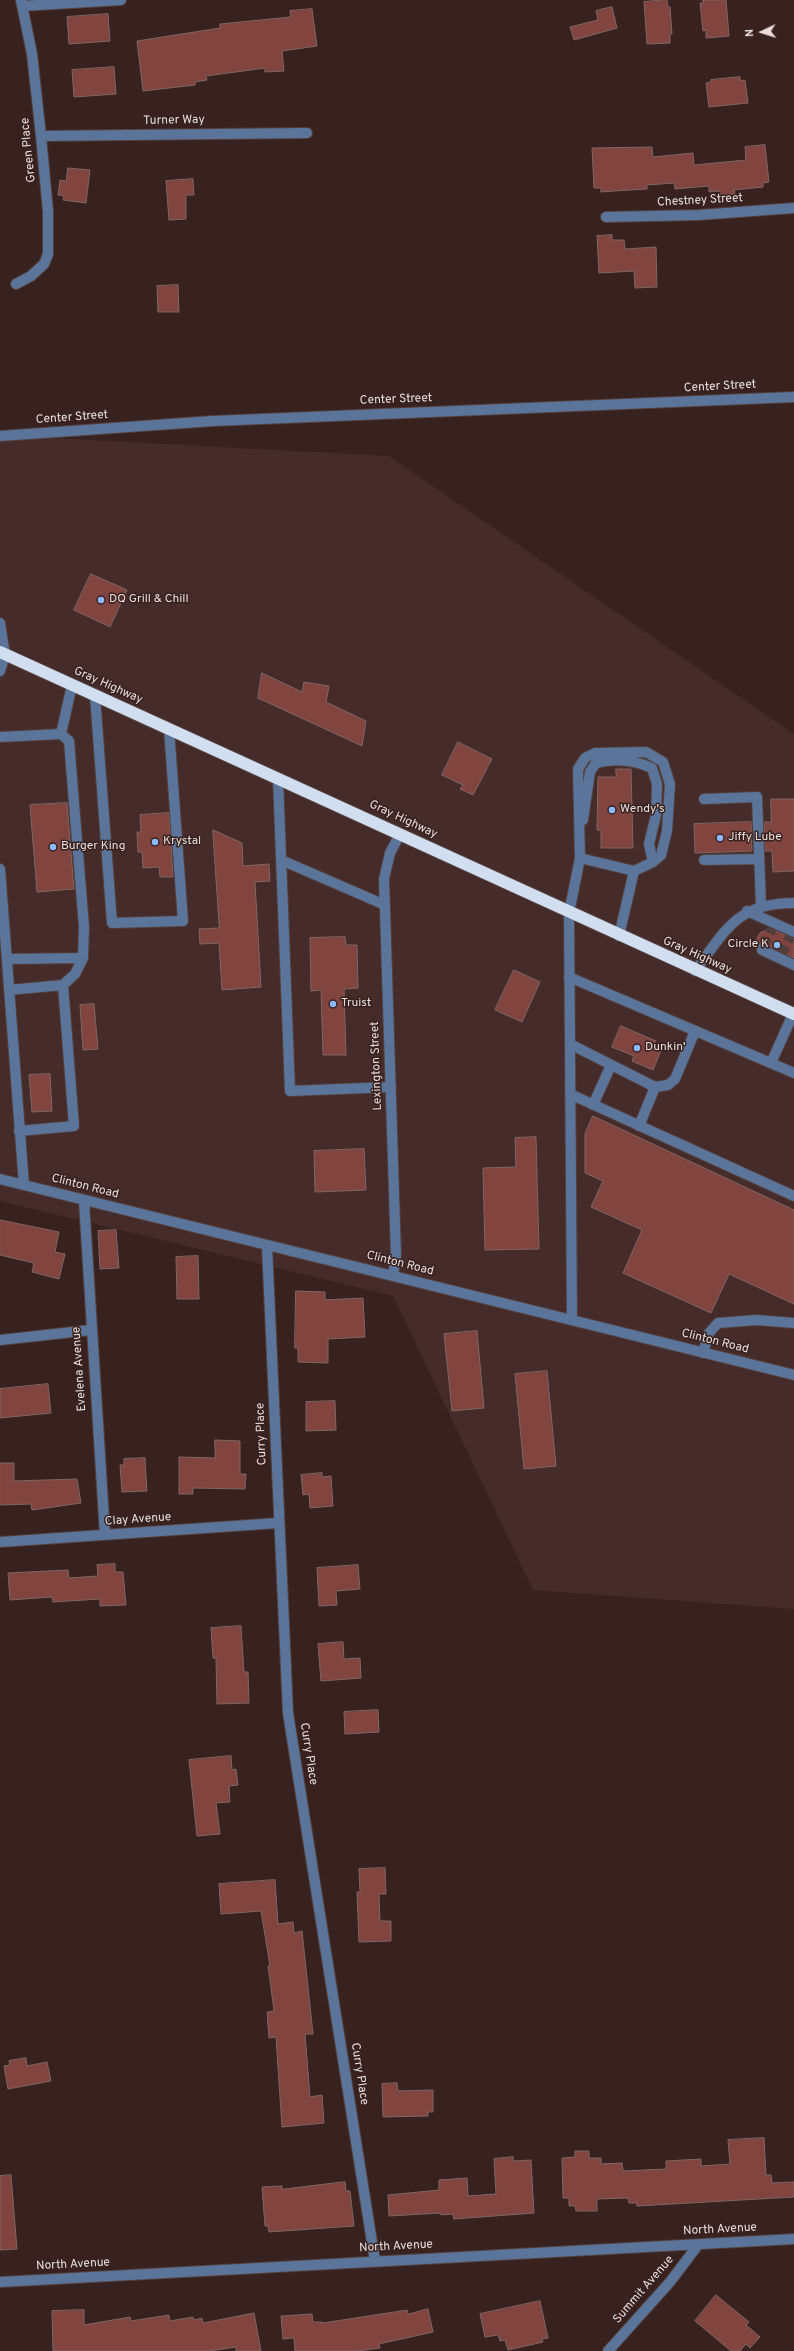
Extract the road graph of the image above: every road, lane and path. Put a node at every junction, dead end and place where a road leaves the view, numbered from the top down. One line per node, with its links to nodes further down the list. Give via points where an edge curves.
1 (121, 0): 2 (street)
2 (22, 3): 4 (street, Green Place, via 32,54)
3 (307, 133): 4 (street, Turner Way)
4 (41, 136): 7 (street, Green Place, via 48,212 48,254 44,264 31,276)
5 (794, 208): 6 (street, Chestney Street, via 699,215)
6 (606, 217)
7 (16, 284)
8 (794, 397): 9 (street, Center Street, via 570,408 221,420)
9 (0, 436)
10 (0, 623): 11 (street)
11 (2, 653): 12 (street); 13 (highway, Gray Highway)
12 (0, 671)
13 (72, 685): 14 (highway, Gray Highway); 16 (street)
14 (95, 696): 15 (highway, Gray Highway); 15 (street, via 112,923 183,921)
15 (169, 729): 18 (highway, Gray Highway)
16 (61, 734): 17 (street); 37 (street, via 69,741 84,927)
17 (0, 737)
18 (278, 779): 20 (highway, Gray Highway); 24 (street)
19 (704, 799): 23 (street, via 756,797)
20 (400, 834): 30 (street, Lexington Street, via 390,853 384,879); 33 (highway, Gray Highway)
21 (580, 834): 22 (street); 26 (street, via 590,772 596,763 608,760 638,762 652,768 657,784 656,815 649,844); 26 (street, via 578,769 585,758 595,753 646,752 663,762 670,784 667,832 661,855)
22 (580, 858): 28 (street); 33 (street)
23 (759, 859): 25 (street); 31 (street)
24 (281, 860): 30 (street); 50 (street, via 290,1091)
25 (704, 860)
26 (653, 862): 28 (street)
27 (0, 869): 38 (street)
28 (634, 871): 35 (street)
29 (794, 903): 31 (street)
30 (385, 905): 50 (street, Lexington Street)
31 (761, 906): 32 (street)
32 (748, 911): 34 (street); 40 (street, via 727,929)
33 (569, 913): 35 (highway, Gray Highway); 41 (street)
34 (792, 934)
35 (619, 936): 40 (highway, Gray Highway)
36 (763, 946): 39 (street, via 762,950 780,956)
37 (82, 958): 38 (street); 42 (street, via 75,974)
38 (7, 960): 43 (street)
39 (794, 965)
40 (695, 971): 44 (highway, Gray Highway)
41 (569, 976): 45 (street); 46 (street)
42 (63, 985): 43 (street); 55 (street, via 74,1126)
43 (9, 990): 55 (street)
44 (794, 1014): 47 (street)
45 (695, 1031): 47 (street); 51 (street, via 675,1078 668,1085)
46 (570, 1044): 48 (street); 52 (street)
47 (771, 1063): 49 (street)
48 (611, 1065): 51 (street); 53 (street)
49 (794, 1073)
50 (391, 1087): 61 (street, Lexington Street, via 396,1256)
51 (655, 1087): 54 (street)
52 (570, 1094): 53 (street); 62 (street)
53 (593, 1104): 54 (street)
54 (639, 1126): 58 (street)
55 (19, 1131): 57 (street)
56 (0, 1179): 57 (street, Clinton Road)
57 (24, 1185): 59 (street, Clinton Road)
58 (794, 1196)
59 (84, 1201): 60 (street, Clinton Road); 64 (street, Evelena Avenue)
60 (267, 1246): 61 (street, Clinton Road); 68 (street, Curry Place)
61 (393, 1275): 62 (street, Clinton Road)
62 (572, 1320): 66 (street, Clinton Road)
63 (794, 1323): 66 (street, via 757,1320 718,1323 709,1333)
64 (91, 1330): 65 (street); 69 (street, Evelena Avenue)
65 (0, 1340)
66 (703, 1353): 67 (street, Clinton Road)
67 (794, 1375)
68 (278, 1523): 69 (street, Clay Avenue); 73 (street, Curry Place, via 288,1713)
69 (105, 1535): 70 (street, Clay Avenue)
70 (0, 1542)
71 (794, 2239): 72 (street, North Avenue)
72 (698, 2245): 73 (street, North Avenue); 75 (street, Summit Avenue, via 670,2282)
73 (375, 2262): 74 (street, North Avenue)
74 (0, 2282)
75 (608, 2351)

